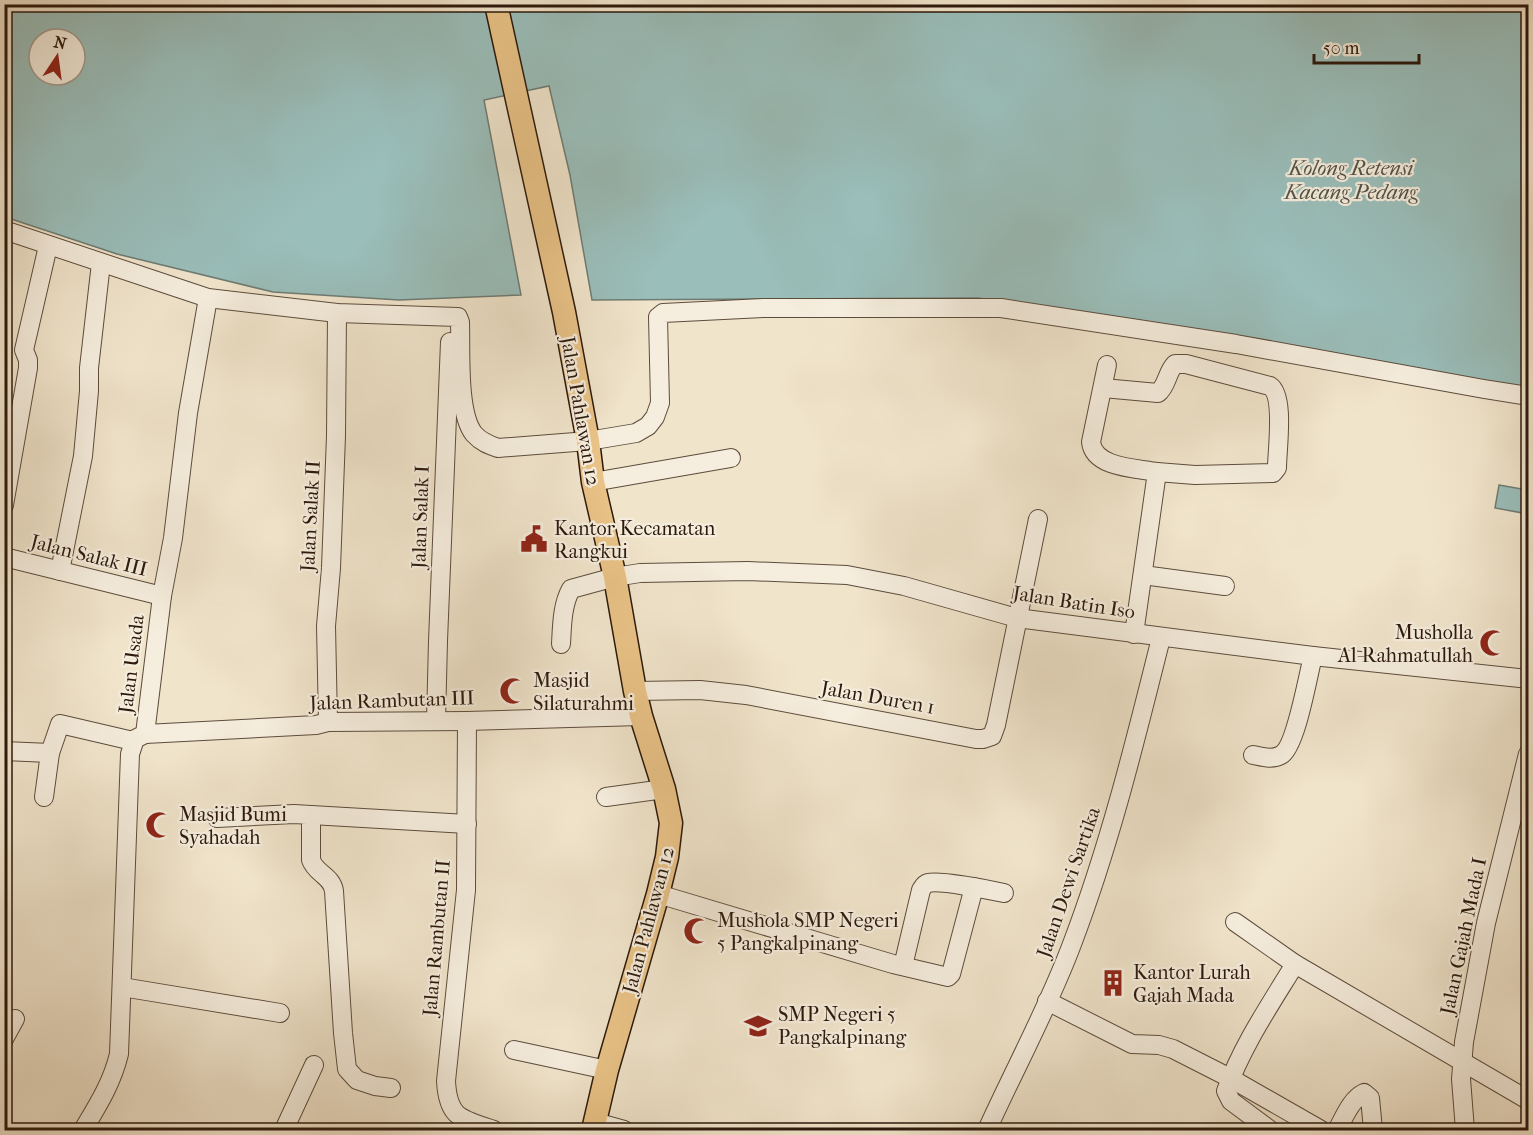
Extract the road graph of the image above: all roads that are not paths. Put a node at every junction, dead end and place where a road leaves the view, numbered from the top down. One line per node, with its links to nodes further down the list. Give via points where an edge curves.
1 (496, 4): 11 (main road, Jalan Pahlawan 12)
2 (4, 230): 3 (street)
3 (48, 246): 4 (street); 15 (street, via 24,350 28,368)
4 (101, 263): 5 (street); 18 (street, via 83,456)
5 (208, 298): 6 (street); 22 (street, Jalan Usada)
6 (337, 313): 7 (street); 33 (street, Jalan Salak II, via 336,436 326,626)
7 (452, 315): 11 (street, via 460,321 463,406 475,435 498,448); 31 (street, Jalan Salak I)
8 (1107, 365): 9 (street)
9 (1103, 388): 13 (street, via 1091,449 1111,464); 13 (street, via 1158,393 1175,364 1274,388 1279,421 1277,468 1273,473)
10 (1528, 396): 11 (street, via 1236,344 1001,308 763,308 663,313 658,317 660,403 656,417 636,433)
11 (588, 441): 14 (main road, Jalan Pahlawan 12)
12 (731, 458): 14 (street)
13 (1157, 472): 19 (street)
14 (593, 482): 20 (main road, Jalan Pahlawan 12)
15 (4, 504)
16 (1038, 519): 23 (street, Jalan Duren 1)
17 (4, 558): 18 (street, Jalan Salak III)
18 (60, 571): 22 (street, Jalan Salak III)
19 (1143, 575): 21 (street); 24 (street)
20 (615, 577): 23 (street, Jalan Batin Iso, via 714,571 847,575 904,586); 26 (street, Jalan Batin Iso, via 571,589 564,608); 29 (main road, Jalan Pahlawan 12)
21 (1225, 586)
22 (162, 596): 34 (street, Jalan Usada)
23 (1017, 618): 24 (street, Jalan Batin Iso); 29 (street, Jalan Duren 1, via 994,731 983,739 746,695 700,690)
24 (1134, 634): 25 (street, Jalan Batin Iso)
25 (1161, 638): 27 (street, Jalan Batin Iso); 53 (street, Jalan Dewi Sartika, via 1104,853)
26 (561, 644)
27 (1313, 656): 28 (street, Jalan Batin Iso); 38 (street, via 1294,735 1286,752 1270,759)
28 (1528, 679)
29 (635, 691): 30 (main road, Jalan Pahlawan 12)
30 (641, 716): 32 (street, Jalan Rambutan III); 40 (main road, Jalan Pahlawan 12)
31 (436, 721): 32 (street, Jalan Rambutan III); 33 (street, Jalan Rambutan III)
32 (467, 721): 45 (street, Jalan Rambutan II)
33 (328, 722): 34 (street, Jalan Rambutan III)
34 (139, 738): 36 (street, Jalan Rambutan III, via 60,724); 52 (street, Jalan Usada, via 130,754)
35 (4, 751): 36 (street)
36 (50, 753): 41 (street)
37 (1528, 754): 39 (street, Jalan Gajah Mada I)
38 (1253, 755)
39 (1525, 788): 58 (street, Jalan Gajah Mada I, via 1486,923)
40 (664, 789): 42 (street); 48 (main road, Jalan Pahlawan 12, via 671,823)
41 (44, 797)
42 (606, 797)
43 (311, 815): 44 (street); 45 (street); 62 (street, via 311,860 333,885 347,1069 357,1080)
44 (217, 818)
45 (467, 824): 67 (street, Jalan Rambutan II, via 466,890 447,1096 455,1112)
46 (974, 887): 47 (street); 51 (street, via 932,883 924,886); 51 (street, via 949,977)
47 (1004, 893)
48 (658, 894): 51 (street); 60 (main road, Jalan Pahlawan 12)
49 (1235, 922): 50 (street)
50 (1294, 964): 58 (street); 61 (street)
51 (903, 966)
52 (122, 987): 54 (street); 66 (street, Jalan Usada, via 114,1073)
53 (1047, 1002): 61 (street, via 1132,1044 1173,1049); 69 (street, Jalan Dewi Sartika)
54 (280, 1013)
55 (15, 1019): 56 (street)
56 (4, 1039)
57 (514, 1050): 60 (street)
58 (1463, 1060): 63 (street); 74 (street, Jalan Gajah Mada I)
59 (314, 1065): 65 (street)
60 (606, 1070): 64 (main road, Jalan Pahlawan 12)
61 (1230, 1078): 70 (street, via 1227,1096); 71 (street)
62 (391, 1088)
63 (1528, 1100)
64 (594, 1126): 68 (street)
65 (286, 1130)
66 (83, 1131)
67 (495, 1131)
68 (624, 1131)
69 (987, 1131)
70 (1270, 1131)
71 (1321, 1131)
72 (1337, 1131): 73 (street, via 1364,1093 1370,1098)
73 (1373, 1131)
74 (1464, 1131)

